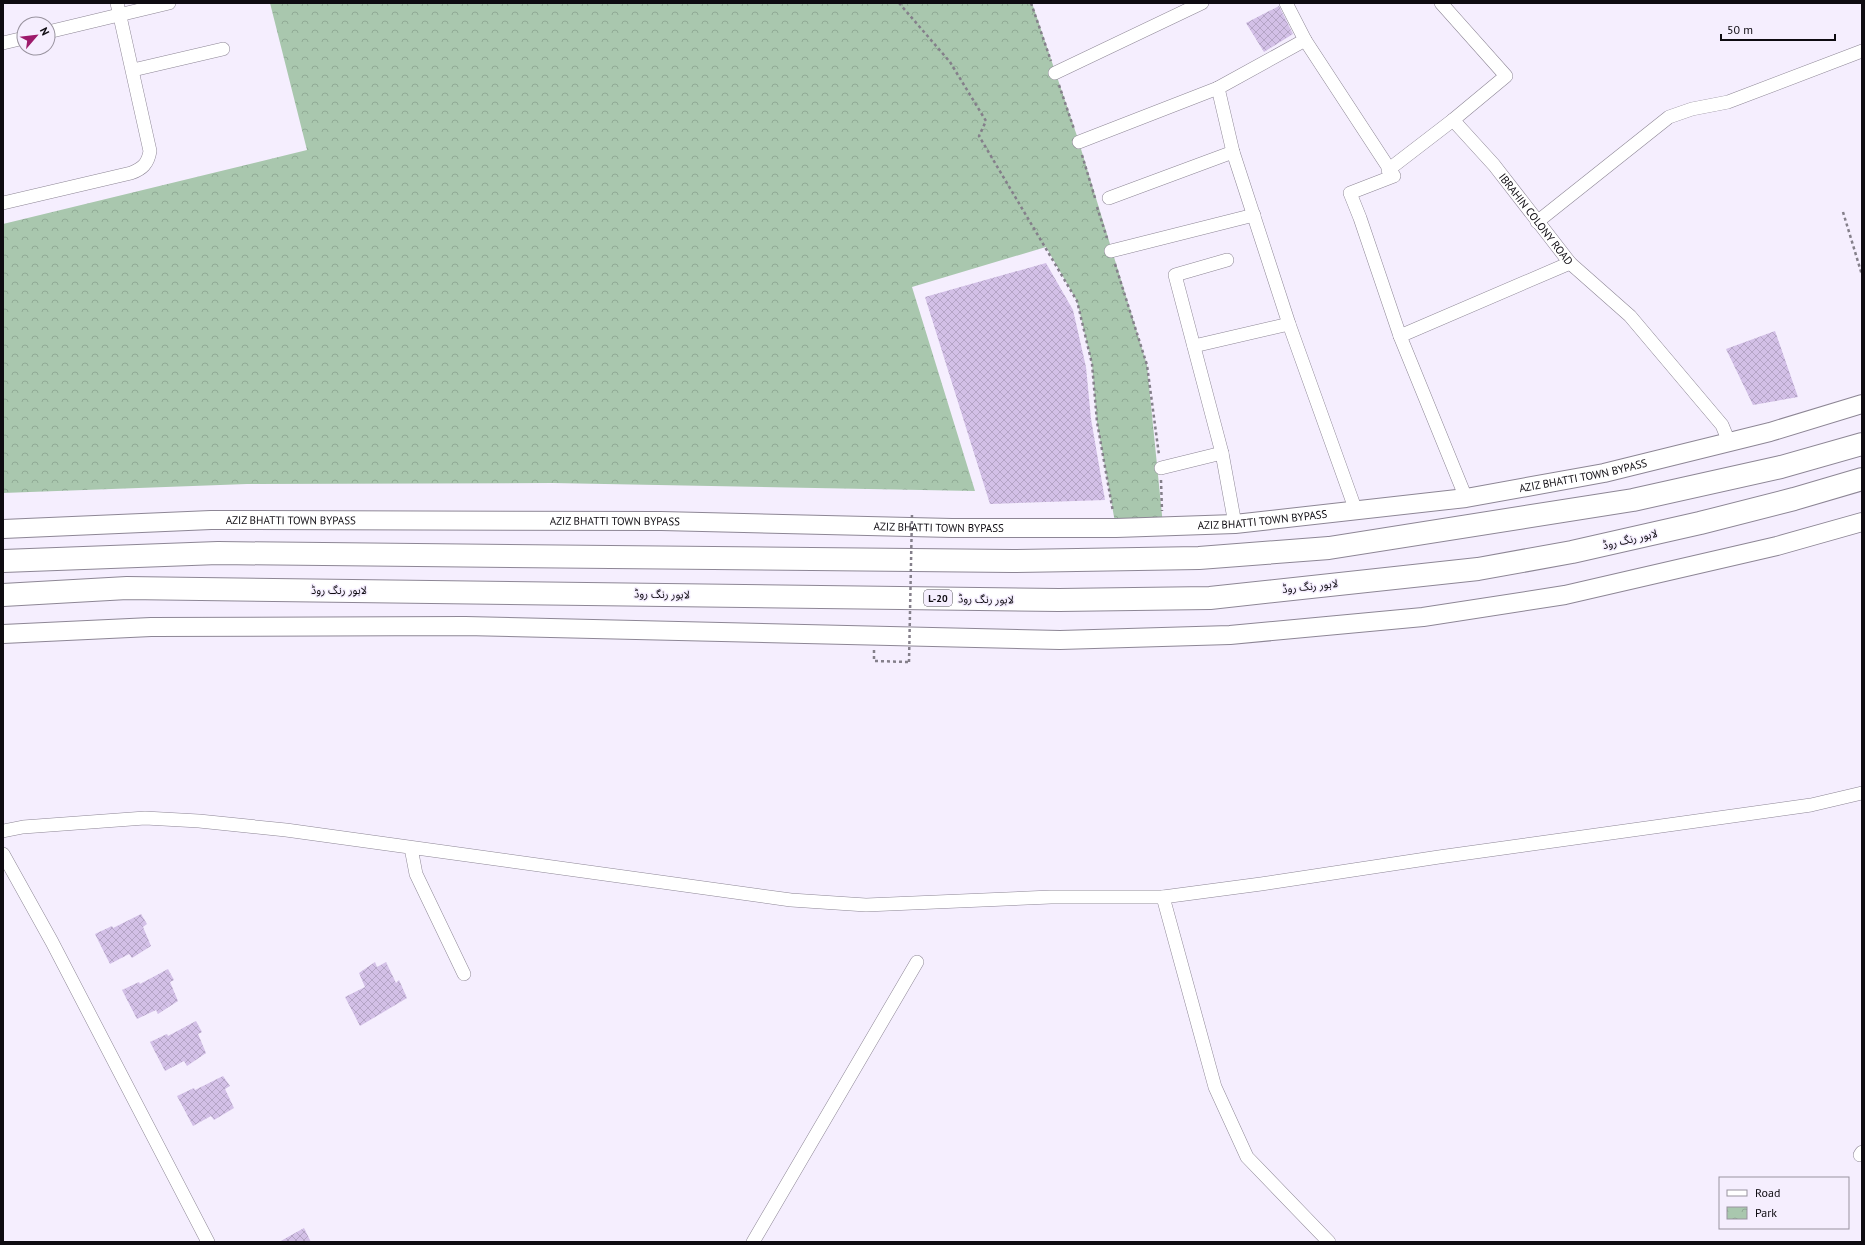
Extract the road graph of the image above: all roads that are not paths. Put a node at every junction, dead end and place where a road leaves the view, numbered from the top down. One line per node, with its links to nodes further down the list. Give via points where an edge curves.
1 (169, 3): 5 (street)
2 (1202, 3): 13 (street)
3 (1286, 3): 8 (street)
4 (1441, 3): 15 (street, via 1506,76)
5 (119, 9): 6 (street); 12 (street)
6 (56, 29)
7 (16, 40): 9 (street)
8 (1305, 40): 14 (street); 18 (street)
9 (3, 43)
10 (222, 49): 12 (street)
11 (1862, 52): 22 (street, via 1728,102 1692,109 1669,117)
12 (133, 70): 20 (street, via 150,152 148,160 140,170)
13 (1055, 73)
14 (1218, 88): 16 (street); 17 (street)
15 (1453, 120): 18 (street); 22 (street, IBRAHIN COLONY ROAD, via 1494,165)
16 (1079, 142)
17 (1233, 152): 19 (street); 21 (street)
18 (1388, 170): 27 (street, via 1394,176 1350,193)
19 (1109, 198)
20 (3, 204)
21 (1254, 214): 23 (street); 26 (street)
22 (1538, 222): 25 (street, IBRAHIN COLONY ROAD)
23 (1111, 251)
24 (1227, 260): 28 (street, via 1175,275)
25 (1570, 263): 27 (street); 30 (street, IBRAHIN COLONY ROAD, via 1630,316 1722,424)
26 (1289, 324): 28 (street); 36 (street)
27 (1400, 336): 35 (street)
28 (1194, 346): 32 (street)
29 (1862, 404): 30 (street, AZIZ BHATTI TOWN BYPASS)
30 (1729, 442): 35 (street, AZIZ BHATTI TOWN BYPASS, via 1604,473)
31 (1862, 444): 40 (highway, via 1727,480 1633,500 1329,548 1199,558 1012,561 218,553)
32 (1222, 453): 33 (street); 38 (street)
33 (1160, 468)
34 (1862, 479): 41 (highway, لاہور رنگ روڈ / L-20, via 1700,523 1572,552 1478,569 1210,598 1059,600 135,588)
35 (1466, 498): 36 (street, AZIZ BHATTI TOWN BYPASS)
36 (1356, 511): 38 (street, AZIZ BHATTI TOWN BYPASS)
37 (1862, 522): 42 (street, via 1770,548 1565,595 1423,617 1230,635 1060,640 465,626 151,627)
38 (1236, 524): 39 (street, AZIZ BHATTI TOWN BYPASS, via 1116,528 952,528 661,521 211,520)
39 (3, 529)
40 (3, 561)
41 (3, 595)
42 (3, 634)
43 (1862, 793): 47 (street, via 1811,805)
44 (3, 831): 45 (street, via 23,827 145,818 286,830)
45 (411, 848): 47 (street, via 791,900 866,905 1052,896); 49 (street, via 416,874)
46 (3, 854): 50 (street, via 52,942)
47 (1162, 897): 52 (street, via 1215,1087 1247,1157)
48 (917, 962): 51 (street)
49 (464, 974)
50 (208, 1242)
51 (753, 1242)
52 (1329, 1242)

